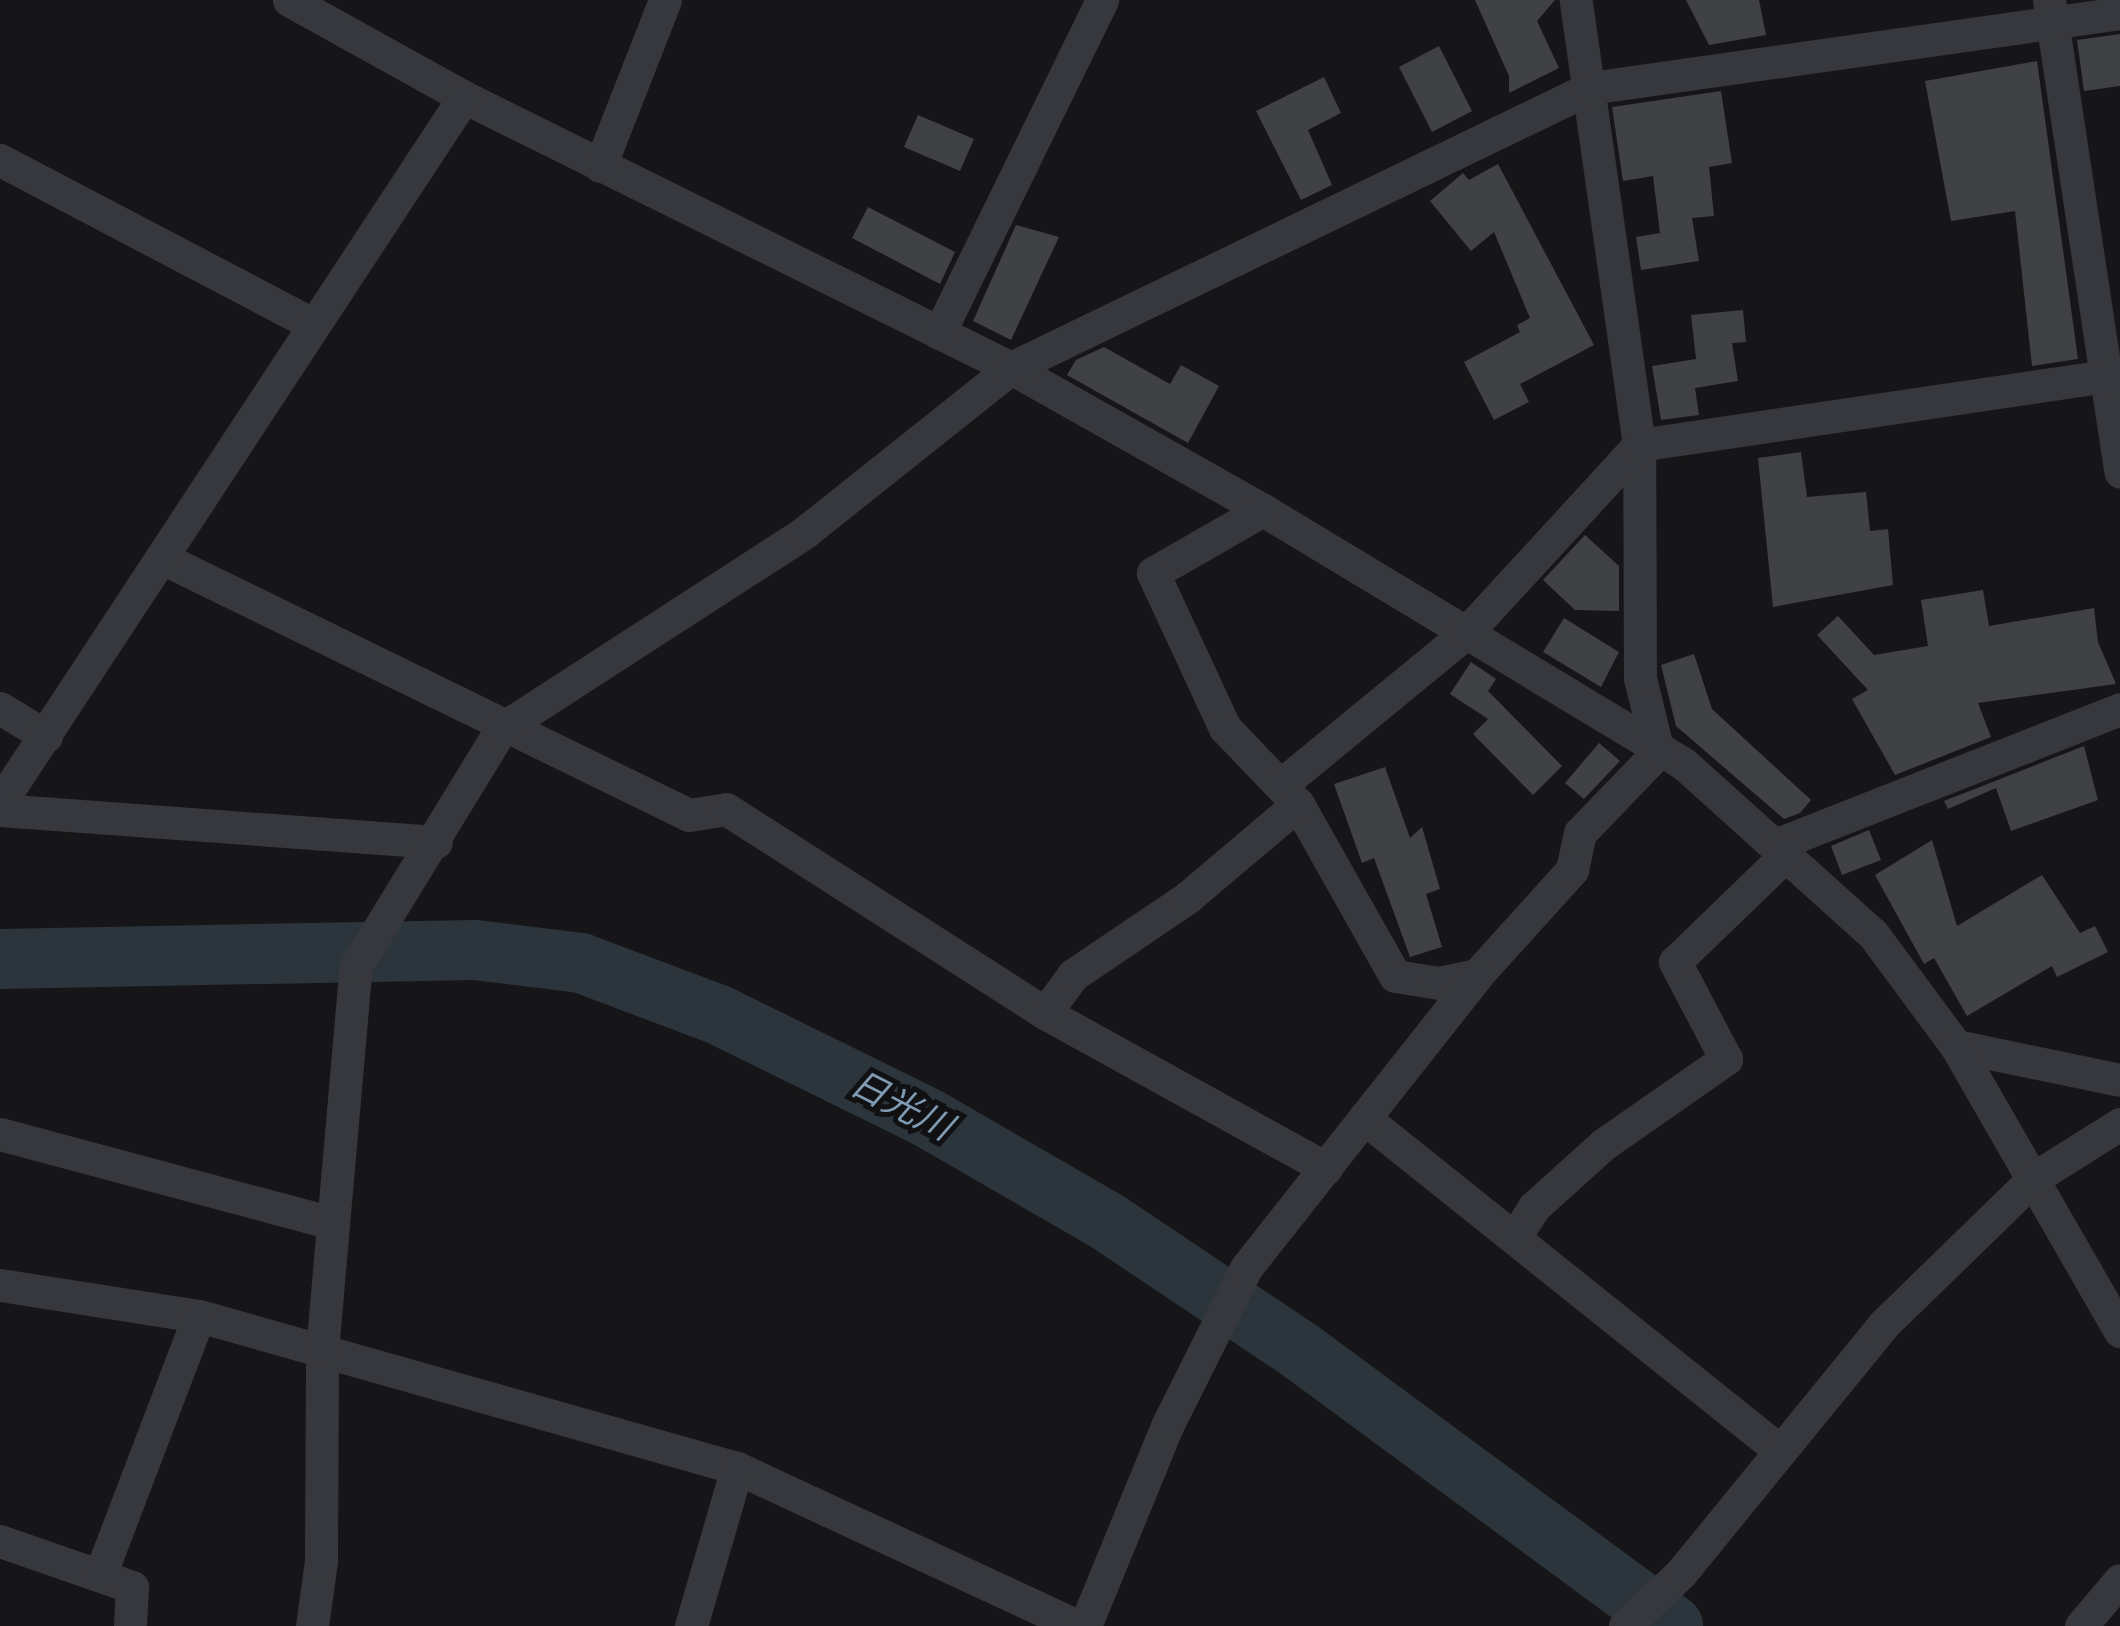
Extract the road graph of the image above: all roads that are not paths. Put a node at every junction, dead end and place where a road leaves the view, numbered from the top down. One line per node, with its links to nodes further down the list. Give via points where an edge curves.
1 (289, 0): 8 (street)
2 (665, 0): 10 (street)
3 (1102, 0): 12 (street)
4 (1576, 0): 7 (street)
5 (2051, 12): 6 (street); 7 (street); 14 (street)
6 (2120, 13)
7 (1590, 88): 13 (street); 15 (street)
8 (464, 97): 10 (street); 11 (street)
9 (0, 160): 11 (street)
10 (600, 166): 12 (street)
11 (313, 323): 18 (street)
12 (939, 333): 13 (street)
13 (1011, 368): 17 (street); 22 (street, via 805,532)
14 (2113, 375): 15 (street); 16 (street)
15 (1639, 446): 19 (street); 24 (street, via 1640,678)
16 (2120, 472)
17 (1263, 510): 19 (street); 25 (street, via 1153,573 1225,728)
18 (162, 558): 22 (street); 23 (street)
19 (1467, 632): 24 (street); 25 (street)
20 (0, 708): 23 (street)
21 (2120, 709): 28 (street)
22 (501, 729): 27 (street); 30 (street, via 688,815 726,809)
23 (46, 736): 26 (street)
24 (1658, 752): 28 (street, via 1684,764); 29 (street, via 1580,833 1572,870)
25 (1290, 794): 29 (street, via 1395,976 1439,983); 30 (street, via 1188,897 1073,975)
26 (0, 806): 27 (street)
27 (436, 842): 38 (street, via 356,966)
28 (1784, 847): 31 (street, via 1874,934); 39 (street, via 1675,962 1726,1059 1604,1144 1534,1207)
29 (1477, 976): 33 (street)
30 (1045, 1013): 36 (street)
31 (1955, 1046): 32 (street); 37 (street)
32 (2120, 1080)
33 (1364, 1118): 36 (street); 39 (street)
34 (2120, 1124): 37 (street)
35 (0, 1134): 38 (street)
36 (1326, 1168): 52 (street, via 1246,1268)
37 (2034, 1178): 42 (street); 44 (street, via 1883,1325)
38 (332, 1223): 43 (street)
39 (1516, 1234): 44 (street)
40 (0, 1285): 41 (street)
41 (199, 1316): 43 (street); 47 (street)
42 (2120, 1331)
43 (322, 1351): 45 (street); 50 (street)
44 (1779, 1450): 53 (street, via 1681,1573)
45 (737, 1468): 51 (street); 52 (street)
46 (0, 1541): 47 (street)
47 (100, 1575): 49 (street, via 132,1587)
48 (2120, 1580): 54 (street)
49 (130, 1626)
50 (312, 1626)
51 (691, 1626)
52 (1081, 1626)
53 (1625, 1626)
54 (2080, 1626)

